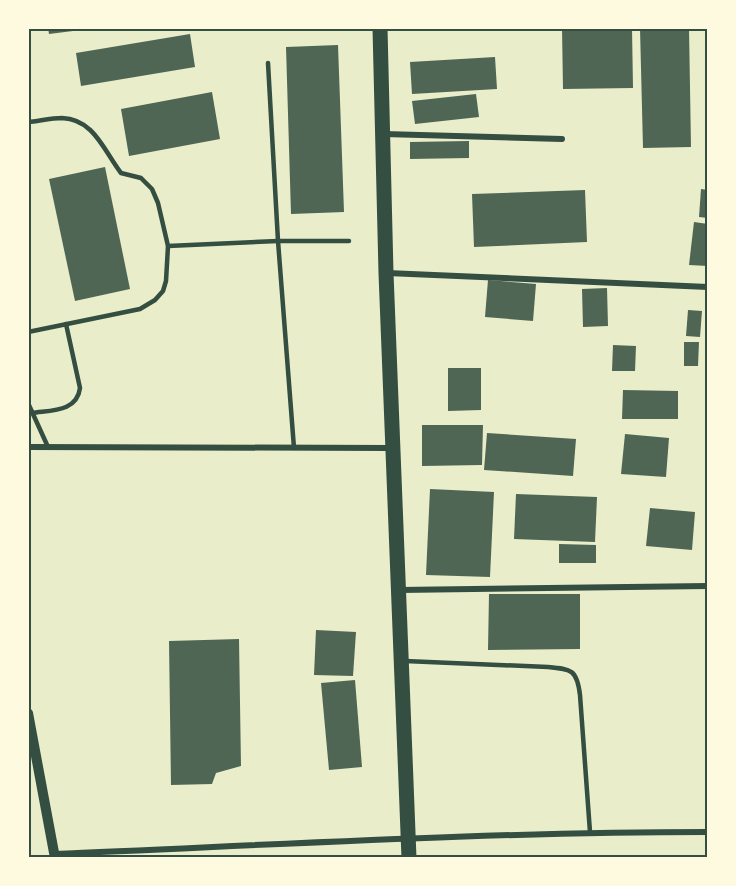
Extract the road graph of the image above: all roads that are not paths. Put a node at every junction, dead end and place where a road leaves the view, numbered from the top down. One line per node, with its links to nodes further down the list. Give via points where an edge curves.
1 (380, 28): 4 (main road)
2 (268, 63): 6 (lane)
3 (28, 122): 8 (lane, via 62,118 83,122 122,173 141,178 152,189)
4 (383, 134): 5 (street); 9 (main road)
5 (562, 139)
6 (278, 241): 7 (lane); 8 (lane); 17 (lane)
7 (349, 241)
8 (168, 246): 11 (lane, via 166,281 155,300 140,309)
9 (386, 273): 10 (street); 18 (main road)
10 (708, 286)
11 (66, 324): 12 (lane); 14 (lane, via 79,398 62,408)
12 (28, 332)
13 (28, 403): 14 (lane)
14 (32, 413): 16 (lane)
15 (28, 447): 16 (street)
16 (48, 447): 17 (street)
17 (294, 448): 18 (street)
18 (393, 448): 20 (main road)
19 (708, 586): 20 (street)
20 (399, 590): 21 (main road)
21 (402, 661): 23 (lane, via 548,667 568,669 576,675); 25 (main road)
22 (28, 713): 26 (street)
23 (590, 832): 24 (street); 25 (street)
24 (708, 832)
25 (409, 840): 26 (street); 27 (main road)
26 (55, 856)
27 (409, 858)

